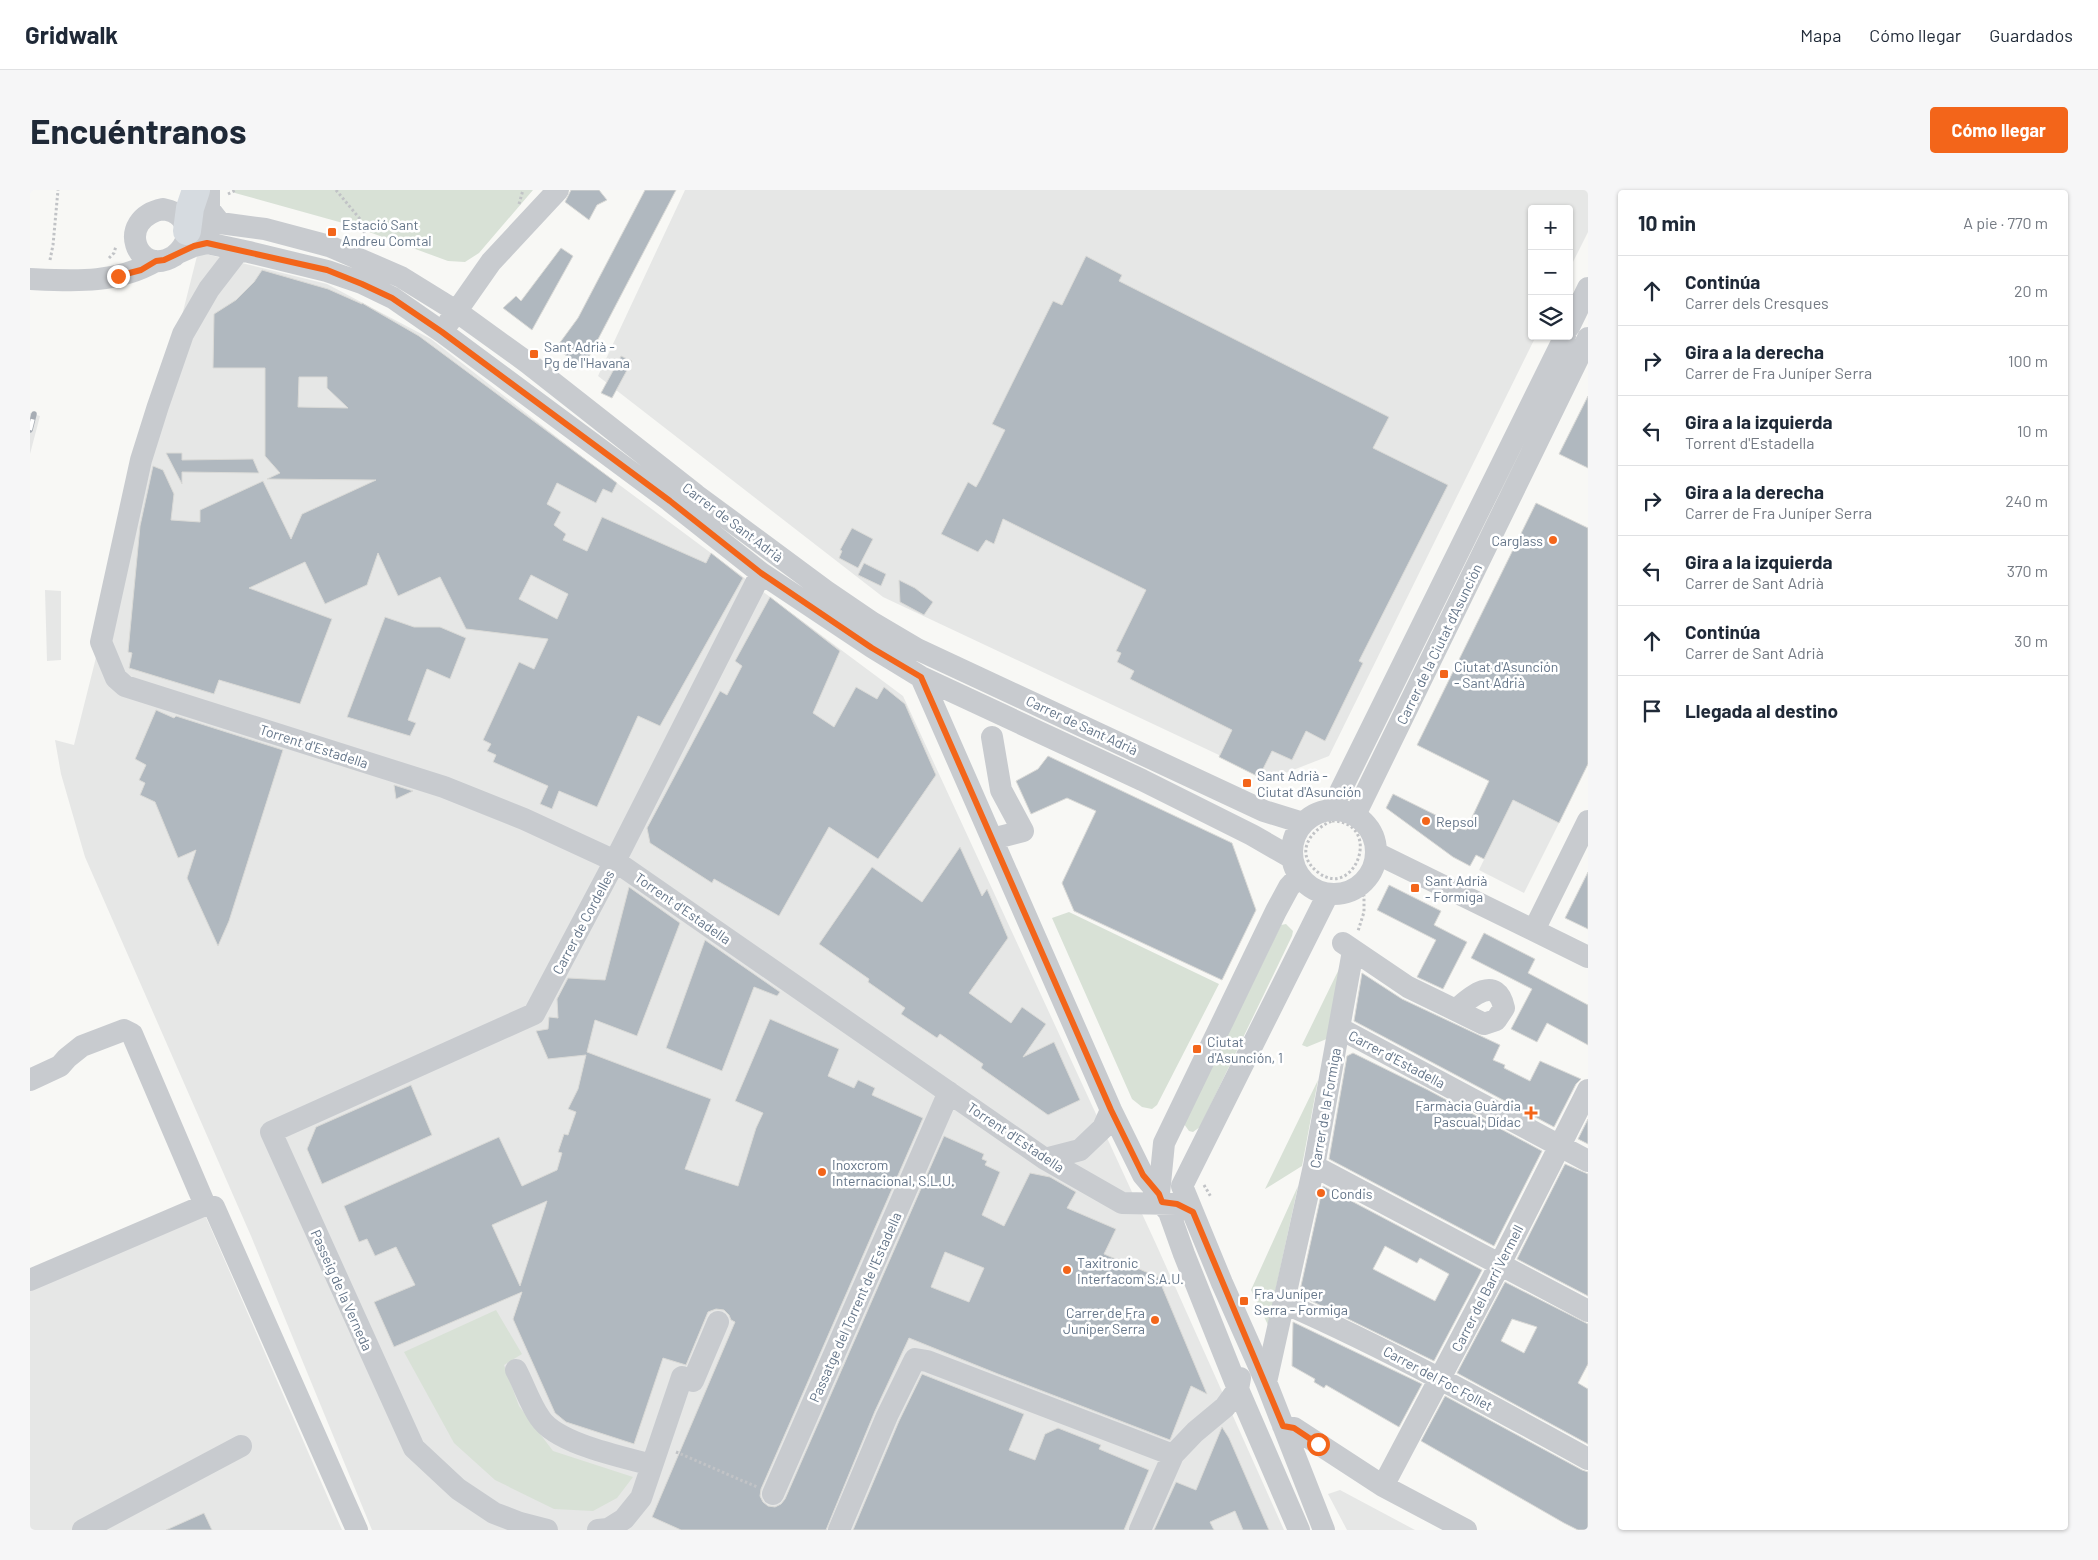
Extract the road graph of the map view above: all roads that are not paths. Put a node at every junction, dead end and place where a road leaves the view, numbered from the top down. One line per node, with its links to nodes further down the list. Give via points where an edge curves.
1 (196, 190): 5 (main road)
2 (209, 190): 4 (street, via 209,209)
3 (558, 190): 12 (street, via 492,262)
4 (220, 223): 5 (street, Carrer de Sant Adrià); 12 (street, Carrer de Sant Adrià, via 265,229 329,246 401,277)
5 (183, 229): 6 (street, via 163,209 153,211 144,217); 7 (street, Carrer de Sant Adrià, via 194,246 207,243); 8 (street, via 164,260)
6 (126, 242): 8 (street, via 146,258); 9 (street, via 128,261)
7 (239, 250): 14 (street, Carrer de Sant Adrià, via 327,270 362,284 392,298); 25 (street, Torrent d'Estadella, via 209,289 184,334 142,460 101,642 116,678 125,686 444,787)
8 (156, 261): 9 (street, via 141,270)
9 (112, 268): 10 (street, via 84,281)
10 (30, 280)
11 (1586, 296): 13 (street)
12 (456, 311): 14 (street); 23 (street, Carrer de Sant Adrià, via 528,363 696,495 873,623 918,649 1264,811)
13 (1573, 320)
14 (442, 332): 17 (street, Carrer de Sant Adrià, via 670,501)
15 (1588, 338): 20 (street, Carrer de la Ciutat d'Asunción)
16 (1563, 340): 20 (street, Carrer de la Ciutat d'Asunción)
17 (761, 573): 18 (street, Carrer de Sant Adrià); 25 (street, Carrer de Cordelles)
18 (921, 677): 22 (street); 23 (street, Carrer de Sant Adrià, via 1252,835)
19 (992, 737): 22 (street, via 1001,790 1023,831)
20 (1342, 815): 23 (street, via 1314,814); 24 (street, via 1369,829)
21 (1588, 821): 27 (street)
22 (992, 839): 34 (street)
23 (1300, 850): 26 (street, via 1315,889); 40 (street, via 1289,887 1164,1143)
24 (1376, 853): 26 (street, via 1370,873 1361,884); 27 (street)
25 (615, 861): 33 (street, Torrent d'Estadella); 35 (street, Carrer de Cordelles, via 534,1014)
26 (1342, 890): 42 (street, via 1182,1186)
27 (1534, 930): 28 (street)
28 (1588, 957)
29 (1456, 1010): 30 (street, Carrer de la Formiga, via 1408,987 1348,947)
30 (1339, 1028): 36 (street, Carrer d'Estadella); 39 (street, Carrer de la Formiga)
31 (30, 1080): 41 (street, via 60,1066 82,1046 124,1030 132,1034)
32 (1588, 1090): 36 (street, Carrer del Barri Vermell)
33 (949, 1092): 37 (street, Torrent d'Estadella); 60 (street, Passatge del Torrent de l'Estadella)
34 (1111, 1110): 37 (street, via 1103,1128 1080,1150); 40 (street, via 1143,1175)
35 (271, 1132): 63 (street, Passeig de la Verneda, via 414,1448 458,1489 488,1509)
36 (1560, 1145): 38 (street, Carrer d'Estadella); 43 (street, Carrer del Barri Vermell)
37 (1045, 1159): 40 (street, Torrent d'Estadella, via 1122,1203)
38 (1588, 1161)
39 (1314, 1166): 43 (street); 45 (street, Carrer de la Formiga)
40 (1163, 1203): 42 (street, Torrent d'Estadella, via 1177,1204); 52 (street)
41 (205, 1205): 44 (street); 62 (street, via 216,1210)
42 (1193, 1212): 48 (street)
43 (1500, 1264): 46 (street); 50 (street, Carrer del Barri Vermell)
44 (30, 1280)
45 (1284, 1303): 50 (street, Carrer del Foc Follet); 51 (street, Carrer de la Formiga)
46 (1588, 1311)
47 (718, 1322): 55 (street, via 693,1380 682,1377)
48 (1244, 1332): 51 (street); 52 (street)
49 (516, 1370): 55 (street, via 540,1419 555,1432 594,1448)
50 (1441, 1378): 58 (street, Carrer del Foc Follet); 59 (street, Carrer del Barri Vermell)
51 (1266, 1382): 53 (street)
52 (1236, 1400): 56 (street, via 1195,1432); 57 (street, via 1260,1399 1282,1447); 67 (street)
53 (1283, 1426): 57 (street); 59 (street, via 1294,1428)
54 (241, 1446): 61 (street)
55 (656, 1454): 64 (street, via 641,1498 624,1519)
56 (1173, 1455): 65 (street, via 927,1361 914,1359); 66 (street)
57 (1296, 1459): 68 (street)
58 (1588, 1459)
59 (1383, 1486): 69 (street)
60 (773, 1494)
61 (83, 1530)
62 (356, 1530)
63 (547, 1530)
64 (598, 1530)
65 (839, 1530)
66 (1140, 1530)
67 (1299, 1530)
68 (1324, 1530)
69 (1466, 1530)

